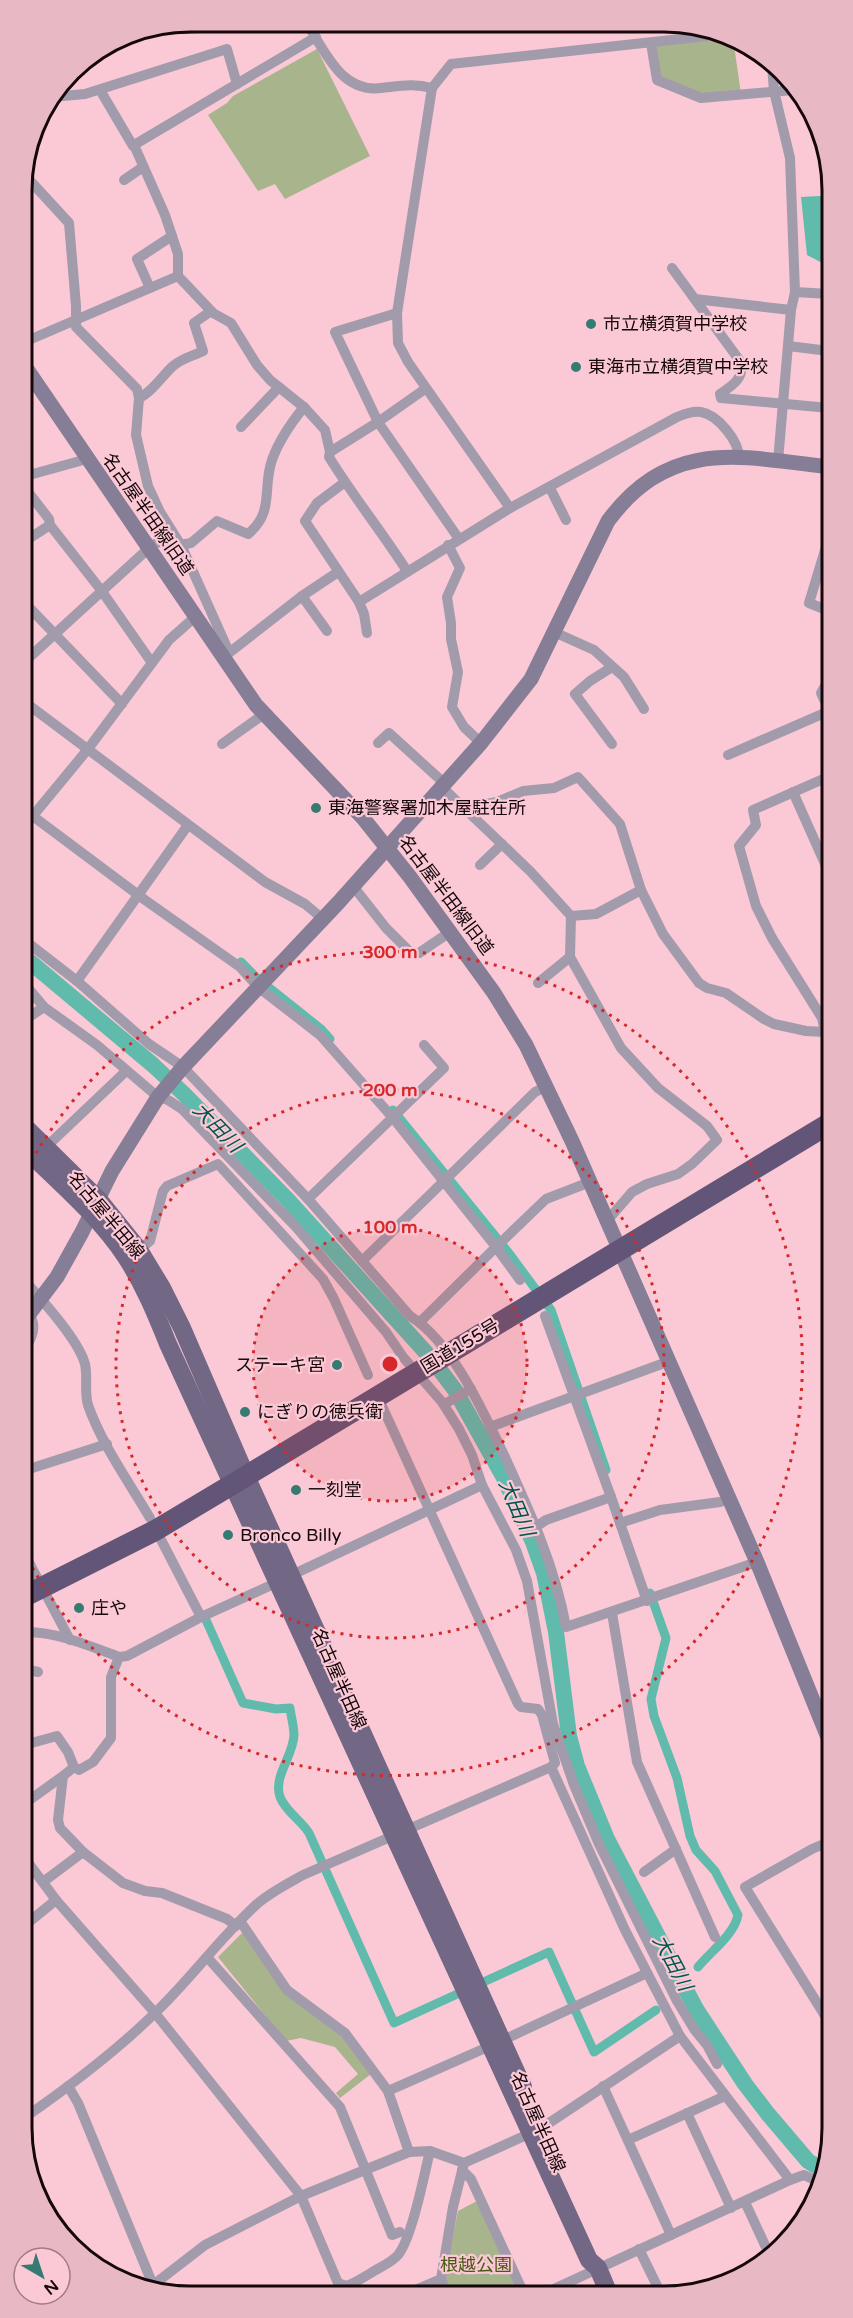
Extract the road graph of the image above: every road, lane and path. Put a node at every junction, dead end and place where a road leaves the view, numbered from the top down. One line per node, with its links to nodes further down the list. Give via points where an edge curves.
1 (313, 32): 2 (street)
2 (316, 37): 6 (street); 7 (street, via 350,83 369,89 410,84)
3 (702, 37): 4 (street)
4 (651, 43): 7 (street, via 450,64); 10 (street, via 657,80 701,98)
5 (773, 76): 10 (street)
6 (237, 84): 8 (street, via 227,49); 13 (street, via 134,145)
7 (432, 88): 25 (street)
8 (100, 90): 11 (street); 12 (street)
9 (786, 90): 10 (street)
10 (774, 91): 20 (street, via 790,158)
11 (61, 97)
12 (133, 146)
13 (143, 167): 14 (street); 16 (street)
14 (124, 180)
15 (32, 183): 26 (street, via 69,223)
16 (172, 236): 18 (street, via 178,254); 19 (street, via 137,260)
17 (672, 268): 22 (street)
18 (178, 276): 19 (street); 24 (street)
19 (150, 288): 26 (street)
20 (795, 292): 21 (street); 23 (street)
21 (822, 294)
22 (695, 299): 23 (street); 34 (street, via 742,365 736,381 720,394 721,398)
23 (791, 310): 28 (street)
24 (211, 311): 31 (street, via 231,323 257,365); 33 (street, via 194,323 203,351 175,364 147,395)
25 (397, 313): 32 (street, via 398,343); 37 (street, via 335,332)
26 (77, 320): 27 (street); 33 (street, via 76,327 137,389)
27 (32, 339)
28 (788, 346): 29 (street); 34 (street)
29 (822, 350)
30 (32, 377): 41 (street, 名古屋半田線旧道)
31 (279, 387): 35 (street); 38 (street)
32 (425, 389): 37 (street); 48 (street)
33 (139, 398): 51 (street, via 136,435 148,486)
34 (783, 403): 36 (street); 42 (street)
35 (304, 407): 39 (street, via 325,430); 54 (street, via 288,427 272,460 266,510 256,528 249,534 217,521 191,543)
36 (822, 407)
37 (378, 422): 39 (street); 53 (street)
38 (241, 427)
39 (330, 452): 45 (street, via 329,457)
40 (739, 458): 42 (street); 46 (street, via 733,440 718,421 705,413 692,412); 67 (street, via 676,465 640,484 608,520)
41 (87, 459): 44 (street); 56 (street, 名古屋半田線旧道)
42 (778, 461): 43 (street)
43 (822, 466)
44 (32, 474)
45 (345, 482): 58 (street); 59 (street, via 317,503 305,521)
46 (550, 488): 48 (street); 49 (street)
47 (32, 497): 50 (street)
48 (510, 508): 53 (street)
49 (566, 520)
50 (50, 525): 52 (street); 60 (street)
51 (172, 533): 54 (street); 56 (street)
52 (32, 537)
53 (459, 539): 55 (street)
54 (180, 545): 70 (street)
55 (448, 546): 58 (street); 80 (street, via 460,568 447,597 458,672 452,707 464,727)
56 (148, 548): 60 (street); 65 (street, 名古屋半田線旧道)
57 (822, 561): 63 (street, via 809,603)
58 (407, 571): 62 (street)
59 (338, 572): 61 (street); 62 (street)
60 (101, 590): 69 (street); 72 (street)
61 (302, 596): 66 (street); 70 (street)
62 (359, 602): 68 (street)
63 (822, 608)
64 (32, 611): 69 (street)
65 (195, 616): 70 (street, 名古屋半田線旧道); 72 (street)
66 (327, 631)
67 (554, 632): 73 (street, via 594,650); 80 (street, via 531,680)
68 (367, 633)
69 (54, 635): 71 (street); 74 (street)
70 (226, 654): 77 (street, 名古屋半田線旧道)
71 (32, 655)
72 (152, 663): 74 (street)
73 (612, 667): 76 (street, via 624,677); 82 (street, via 574,694)
74 (122, 704): 83 (street)
75 (32, 707): 83 (street)
76 (644, 709)
77 (264, 714): 81 (street); 92 (street, 名古屋半田線旧道, via 363,818)
78 (822, 715): 84 (street)
79 (378, 743): 86 (street, via 389,733)
80 (481, 743): 86 (street)
81 (222, 744)
82 (612, 744)
83 (87, 749): 89 (street); 90 (street)
84 (728, 755)
85 (822, 780): 87 (street)
86 (442, 784): 88 (street); 92 (street)
87 (793, 792): 93 (street); 109 (street, via 753,810 756,825 739,846 756,906)
88 (463, 808): 91 (street); 96 (street, via 497,802 523,791 554,788 578,777 620,824)
89 (32, 816): 97 (street)
90 (188, 825): 97 (street); 99 (street)
91 (502, 844): 94 (street); 98 (street)
92 (386, 849): 95 (street); 100 (street, 名古屋半田線旧道)
93 (822, 856)
94 (480, 865)
95 (353, 886): 99 (street); 100 (street, via 411,953 420,953)
96 (641, 890): 98 (street, via 596,914); 110 (street, via 663,934 699,983 726,993 774,1024)
97 (138, 895): 103 (street); 105 (street, via 240,967)
98 (571, 916): 102 (street)
99 (323, 919): 105 (street)
100 (450, 932): 114 (street, 名古屋半田線旧道, via 511,1020)
101 (32, 946): 103 (street)
102 (570, 957): 104 (street); 124 (street, via 621,1048 658,1088 707,1126 717,1140 678,1174 632,1192)
103 (77, 981): 112 (street)
104 (538, 983)
105 (258, 987): 112 (street); 117 (street, via 320,1035)
106 (32, 993): 107 (street)
107 (44, 1007): 108 (street); 113 (street)
108 (32, 1015)
109 (822, 1017)
110 (822, 1032)
111 (424, 1045): 117 (street, via 444,1068)
112 (180, 1069): 115 (street); 122 (street)
113 (126, 1071): 115 (street); 119 (street)
114 (547, 1086): 120 (street, 名古屋半田線旧道); 121 (street, via 535,1092)
115 (161, 1093): 123 (street, via 131,1137); 138 (street, via 182,1109 296,1227)
116 (822, 1114): 124 (highway, 国道155号)
117 (393, 1119): 121 (street); 122 (street)
118 (822, 1127): 124 (highway, 国道155号)
119 (32, 1156): 123 (main road, 名古屋半田線)
120 (590, 1182): 124 (street, 名古屋半田線旧道); 125 (street, via 546,1198)
121 (444, 1183): 125 (street); 127 (street)
122 (308, 1199): 127 (street)
123 (94, 1206): 126 (main road, 名古屋半田線); 130 (street); 147 (main road, 名古屋半田線, via 151,1300 168,1344)
124 (613, 1237): 136 (highway, 国道155号); 137 (street, 名古屋半田線旧道)
125 (496, 1247): 128 (street); 134 (street)
126 (139, 1250): 139 (street, via 150,1241 166,1186 218,1164 323,1279); 147 (main road, 名古屋半田線, via 182,1328)
127 (362, 1261): 134 (street, via 410,1316)
128 (520, 1280)
129 (31, 1288): 130 (street)
130 (42, 1299): 131 (street); 145 (street, via 82,1357 88,1405)
131 (31, 1312)
132 (544, 1316): 141 (street)
133 (31, 1321): 135 (street)
134 (420, 1322): 136 (street)
135 (31, 1337)
136 (441, 1347): 138 (highway, 国道155号); 140 (street)
137 (667, 1362): 141 (street); 150 (street, 名古屋半田線旧道)
138 (414, 1367): 147 (highway, 国道155号); 148 (street, via 459,1429)
139 (368, 1375)
140 (469, 1390): 142 (street); 144 (street)
141 (572, 1395): 144 (street); 149 (street)
142 (448, 1402)
143 (382, 1406): 151 (street)
144 (490, 1427): 154 (street)
145 (107, 1444): 146 (street); 153 (street)
146 (31, 1468)
147 (237, 1474): 153 (highway, 国道155号); 156 (main road, 名古屋半田線)
148 (482, 1485): 151 (street); 189 (street, via 516,1550 527,1581 553,1724 574,1785 677,2001)
149 (611, 1497): 152 (street); 154 (street)
150 (729, 1499): 152 (street, via 660,1510); 155 (street, 名古屋半田線旧道)
151 (430, 1509): 156 (street); 169 (street, via 518,1704 538,1709 542,1715 555,1763)
152 (620, 1523): 158 (street)
153 (153, 1524): 157 (highway, 国道155号); 160 (street)
154 (537, 1526): 159 (street, via 566,1627)
155 (757, 1562): 158 (street); 166 (street, 名古屋半田線旧道)
156 (285, 1579): 160 (street); 172 (main road, 名古屋半田線)
157 (31, 1586): 162 (street)
158 (646, 1601): 159 (street)
159 (612, 1613): 174 (street, via 637,1762)
160 (201, 1617): 163 (street, via 138,1652)
161 (31, 1632): 162 (street)
162 (70, 1640): 163 (street)
163 (119, 1657): 168 (street, via 111,1677 111,1738 91,1764 79,1770)
164 (31, 1671): 165 (street)
165 (38, 1672)
166 (821, 1721)
167 (31, 1743): 168 (street, via 57,1736)
168 (74, 1767): 170 (street)
169 (551, 1767): 172 (street); 184 (street)
170 (63, 1776): 171 (street); 175 (street, via 60,1828)
171 (31, 1799)
172 (400, 1833): 181 (street, via 277,1889); 188 (main road, 名古屋半田線)
173 (821, 1845): 185 (street, via 745,1887)
174 (676, 1849): 177 (street); 182 (street)
175 (83, 1852): 178 (street); 181 (street, via 123,1883 162,1893)
176 (31, 1866): 178 (street)
177 (644, 1872)
178 (43, 1882): 179 (street)
179 (56, 1900): 180 (street); 186 (street)
180 (31, 1920)
181 (238, 1923): 183 (street); 192 (street, via 287,1990 345,2033)
182 (715, 1937)
183 (207, 1957): 186 (street); 201 (street, via 340,2107)
184 (647, 1973): 187 (street); 188 (street)
185 (821, 2009)
186 (155, 2013): 190 (street); 204 (street)
187 (680, 2037): 191 (street); 193 (street)
188 (496, 2043): 192 (street); 196 (main road, 名古屋半田線)
189 (717, 2064)
190 (68, 2086): 194 (street); 213 (street)
191 (603, 2086): 196 (street); 197 (street)
192 (388, 2091): 198 (street)
193 (725, 2096): 195 (street); 203 (street)
194 (31, 2113)
195 (687, 2113): 197 (street); 206 (street)
196 (536, 2131): 200 (street); 211 (main road, 名古屋半田線, via 598,2256)
197 (628, 2140): 208 (street)
198 (408, 2151): 199 (street); 201 (street)
199 (430, 2151): 200 (street); 216 (street, via 400,2253)
200 (463, 2167): 212 (street); 219 (street)
201 (366, 2169): 204 (street); 207 (street, via 392,2235)
202 (812, 2179): 203 (street, via 804,2175)
203 (790, 2180): 205 (street)
204 (301, 2196): 214 (street, via 205,2245); 215 (street, via 338,2283)
205 (745, 2202): 206 (street); 209 (street)
206 (731, 2208): 208 (street)
207 (400, 2232)
208 (670, 2235): 210 (street)
209 (766, 2248)
210 (639, 2249): 211 (street); 222 (street)
211 (598, 2268): 220 (street); 221 (main road, 名古屋半田線)
212 (441, 2279): 217 (street); 218 (street)
213 (147, 2280)
214 (156, 2282)
215 (343, 2286)
216 (354, 2286)
217 (425, 2286)
218 (444, 2286)
219 (520, 2286)
220 (566, 2286)
221 (606, 2286)
222 (657, 2286)

